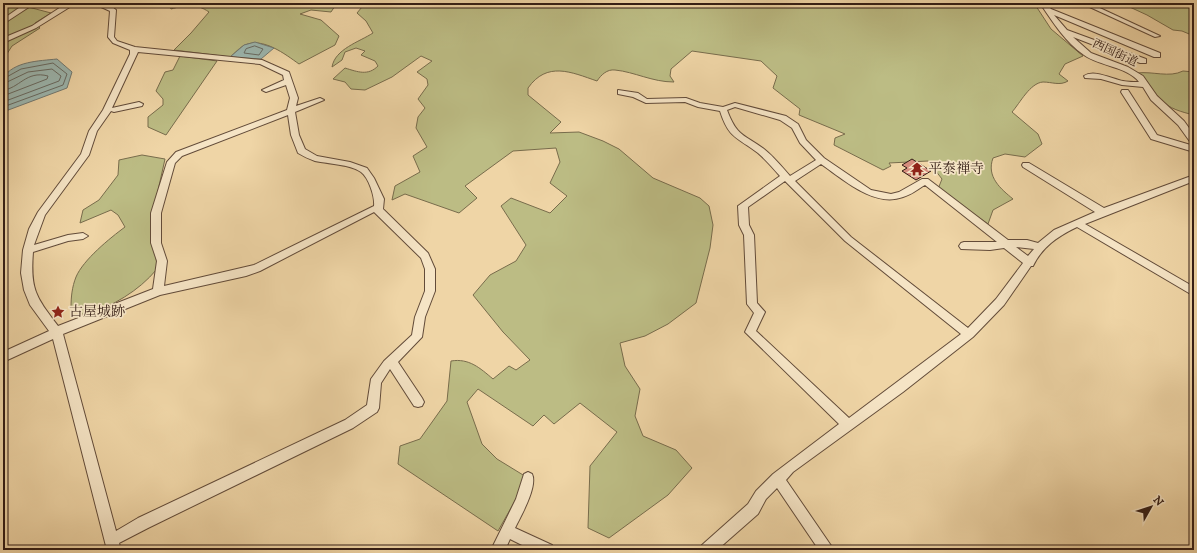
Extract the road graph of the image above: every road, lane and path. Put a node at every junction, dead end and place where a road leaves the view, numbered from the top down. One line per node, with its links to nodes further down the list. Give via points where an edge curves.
1 (30, 3): 2 (street); 7 (street)
2 (49, 3)
3 (72, 3): 11 (street, via 34,27); 12 (street, via 99,4 111,8 111,37 116,42)
4 (1043, 3): 6 (street, 西国街道)
5 (1084, 3): 10 (street)
6 (1049, 12): 8 (street, 西国街道); 10 (street)
7 (3, 22)
8 (1065, 32): 14 (street); 17 (street, 西国街道, via 1088,55 1134,74)
9 (1156, 36): 10 (street)
10 (1136, 37): 13 (street)
11 (3, 41)
12 (134, 49): 16 (street, via 262,62 286,74); 23 (street)
13 (1157, 55)
14 (1143, 61)
15 (1088, 76): 17 (street)
16 (288, 81): 18 (street); 25 (street, via 294,98)
17 (1145, 85): 27 (street, 西国街道, via 1154,98 1181,123)
18 (266, 90)
19 (621, 92): 24 (street, via 646,101 686,100 698,105)
20 (1125, 92): 28 (street, via 1154,137)
21 (320, 100): 25 (street)
22 (140, 104): 23 (street)
23 (111, 109): 26 (street); 40 (street, via 93,131 85,155 42,214 34,229)
24 (723, 109): 29 (street, via 735,105 790,121 811,151); 31 (street, via 730,126 739,137 762,152)
25 (291, 111): 33 (street, via 301,151 315,158 364,170 379,199); 42 (street, via 179,154 171,162 156,213 156,243 162,261)
26 (123, 116)
27 (1194, 141)
28 (1194, 149)
29 (821, 160): 31 (street); 37 (street, via 863,190 891,197 901,195 925,181)
30 (1026, 165): 34 (street)
31 (788, 178): 45 (street, via 848,239); 49 (street, via 743,206 744,225 749,235 752,304 760,312 750,332)
32 (1194, 178): 34 (street)
33 (378, 210): 42 (street, via 373,209 252,270); 47 (street, via 425,256 430,269 430,291 420,317 417,337)
34 (1103, 212): 35 (street)
35 (1077, 223): 39 (street, via 1057,232); 43 (street)
36 (82, 236): 40 (street)
37 (1004, 244): 38 (street); 39 (street, via 1029,243); 41 (street)
38 (964, 246)
39 (1040, 247): 41 (street)
40 (28, 250): 44 (street, via 26,272 29,290 34,302)
41 (1030, 264): 45 (street, via 1000,302)
42 (158, 291): 44 (street)
43 (1194, 292)
44 (57, 333): 46 (street); 53 (street)
45 (969, 334): 49 (street)
46 (3, 357)
47 (391, 361): 48 (street); 53 (street, via 375,382 373,408 349,424 143,523)
48 (418, 402)
49 (848, 425): 51 (street)
50 (528, 478): 52 (street, via 522,500)
51 (777, 478): 56 (street, via 761,495 753,509); 57 (street)
52 (507, 531): 54 (street); 55 (street)
53 (113, 545)
54 (498, 550)
55 (547, 550)
56 (707, 550)
57 (827, 550)

